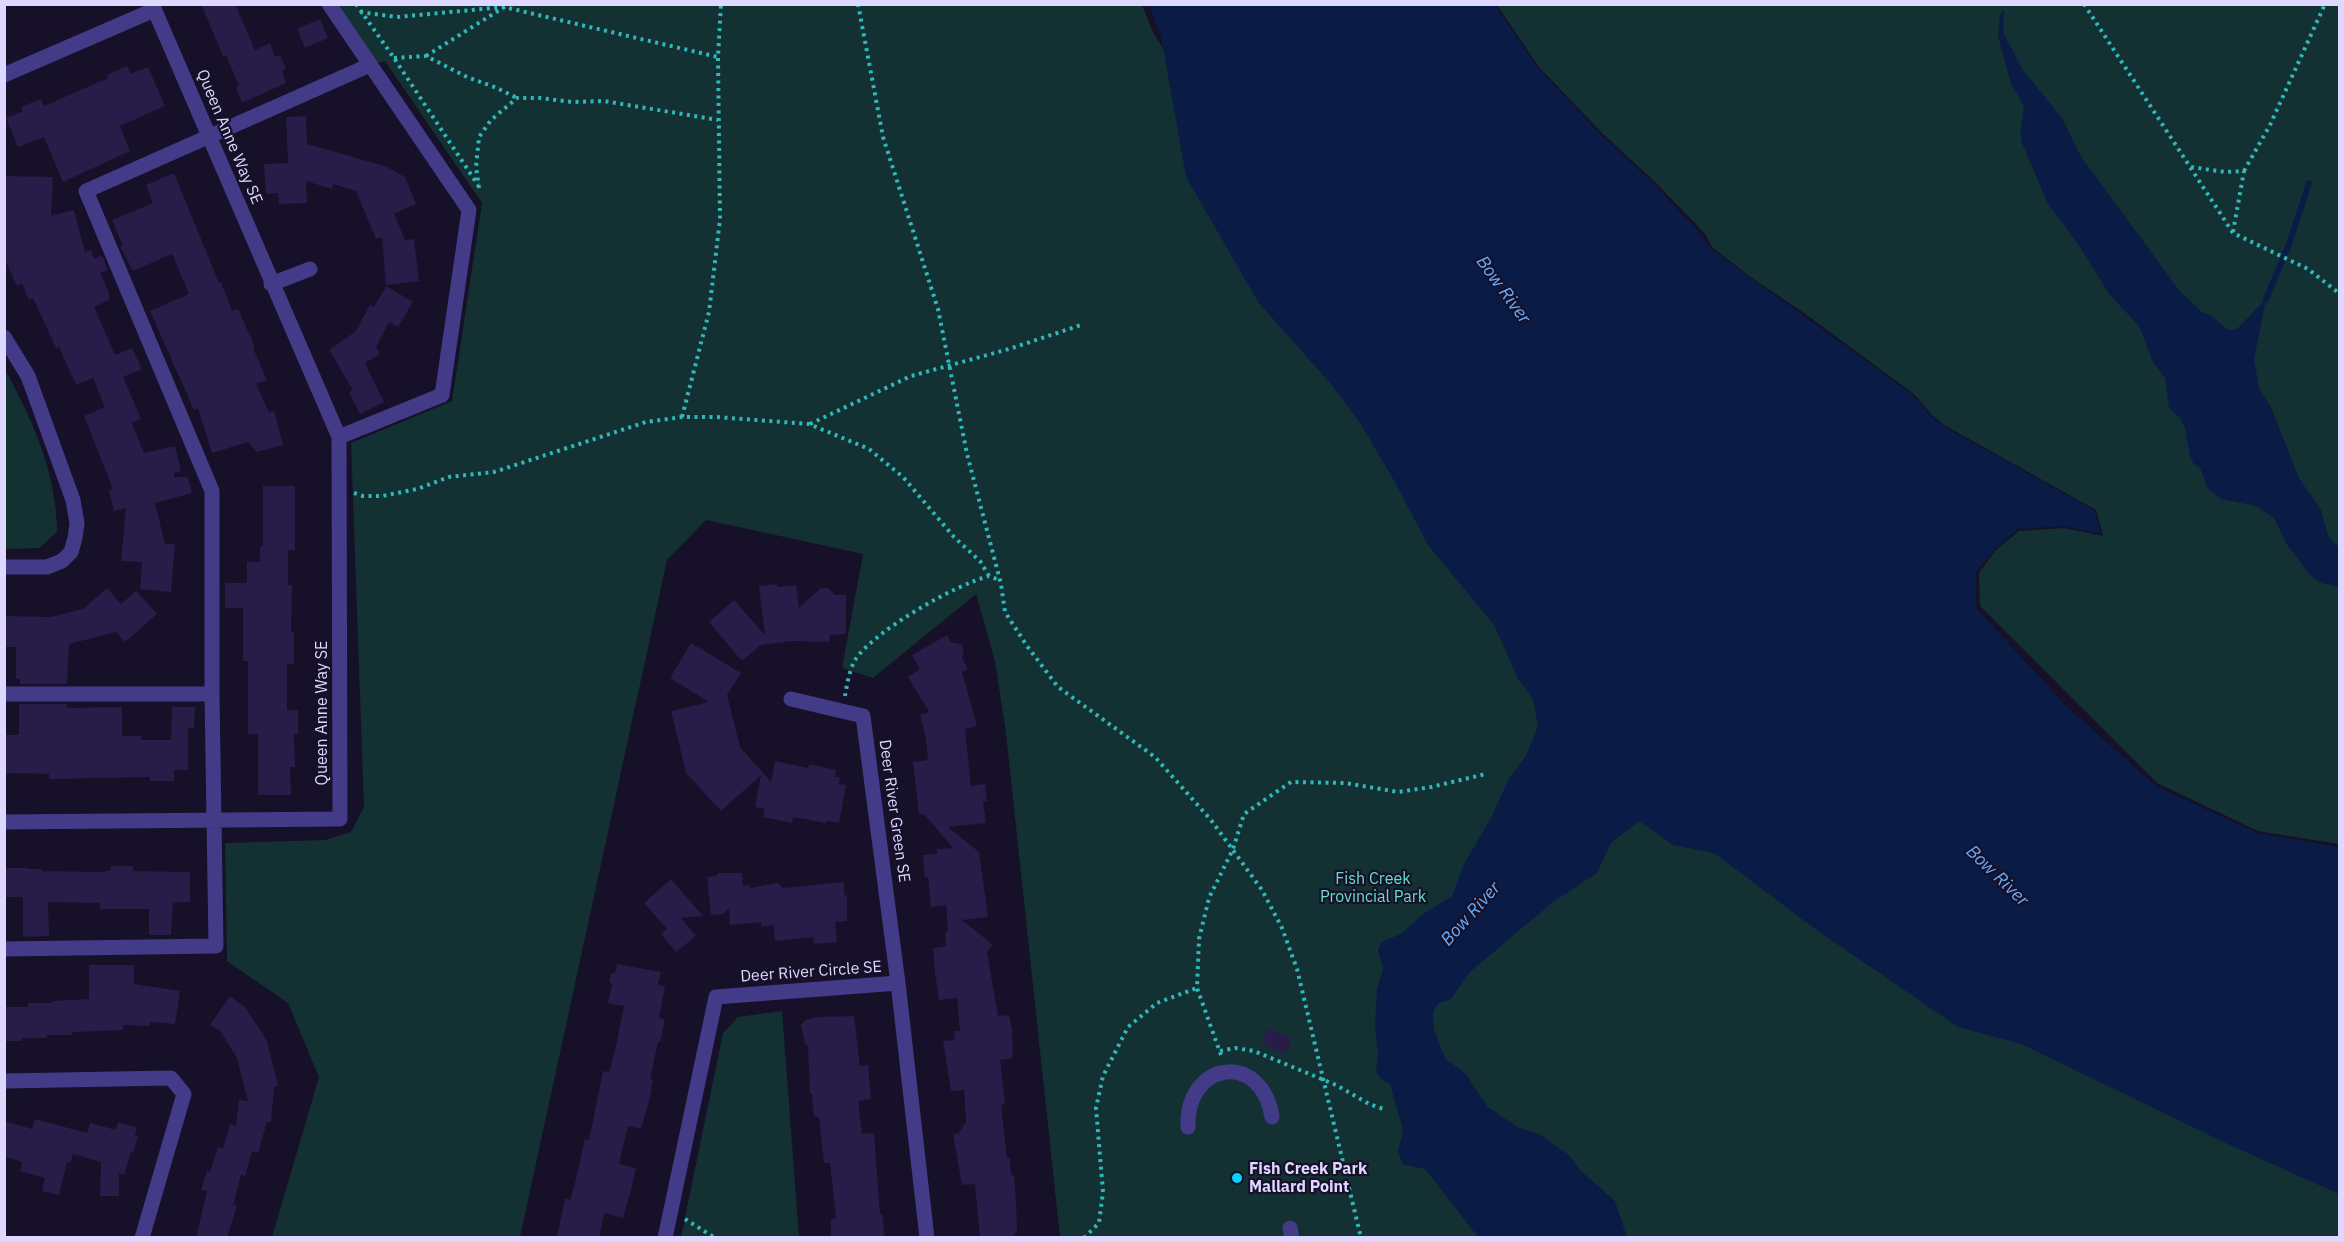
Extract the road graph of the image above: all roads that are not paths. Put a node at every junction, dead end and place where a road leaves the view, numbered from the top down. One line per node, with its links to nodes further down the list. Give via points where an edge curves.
1 (328, 4): 3 (street)
2 (153, 7): 4 (street); 5 (street, Queen Anne Way SE)
3 (370, 65): 5 (street); 9 (street, via 469,210 442,395)
4 (4, 75)
5 (211, 137): 7 (street, Queen Anne Way SE); 12 (street, via 86,191 212,490)
6 (310, 269): 7 (street)
7 (272, 284): 9 (street, Queen Anne Way SE)
8 (4, 338): 10 (street, via 28,376 73,500 77,522 71,552 62,561 47,567)
9 (339, 437): 14 (street, Queen Anne Way SE, via 340,819)
10 (4, 567)
11 (4, 694): 12 (street)
12 (212, 694): 14 (street)
13 (791, 699): 17 (street, Deer River Green SE, via 863,716)
14 (213, 821): 15 (street, Queen Anne Way SE); 16 (street, via 216,946)
15 (4, 822)
16 (4, 950)
17 (898, 983): 22 (street, Deer River Circle SE, via 716,997); 23 (street, Deer River Circle SE)
18 (4, 1081): 21 (street, via 171,1078 184,1094)
19 (1272, 1117): 20 (street, via 1265,1092 1258,1084 1241,1073 1216,1074 1199,1085 1194,1094)
20 (1188, 1127)
21 (142, 1238)
22 (665, 1238)
23 (927, 1238)

